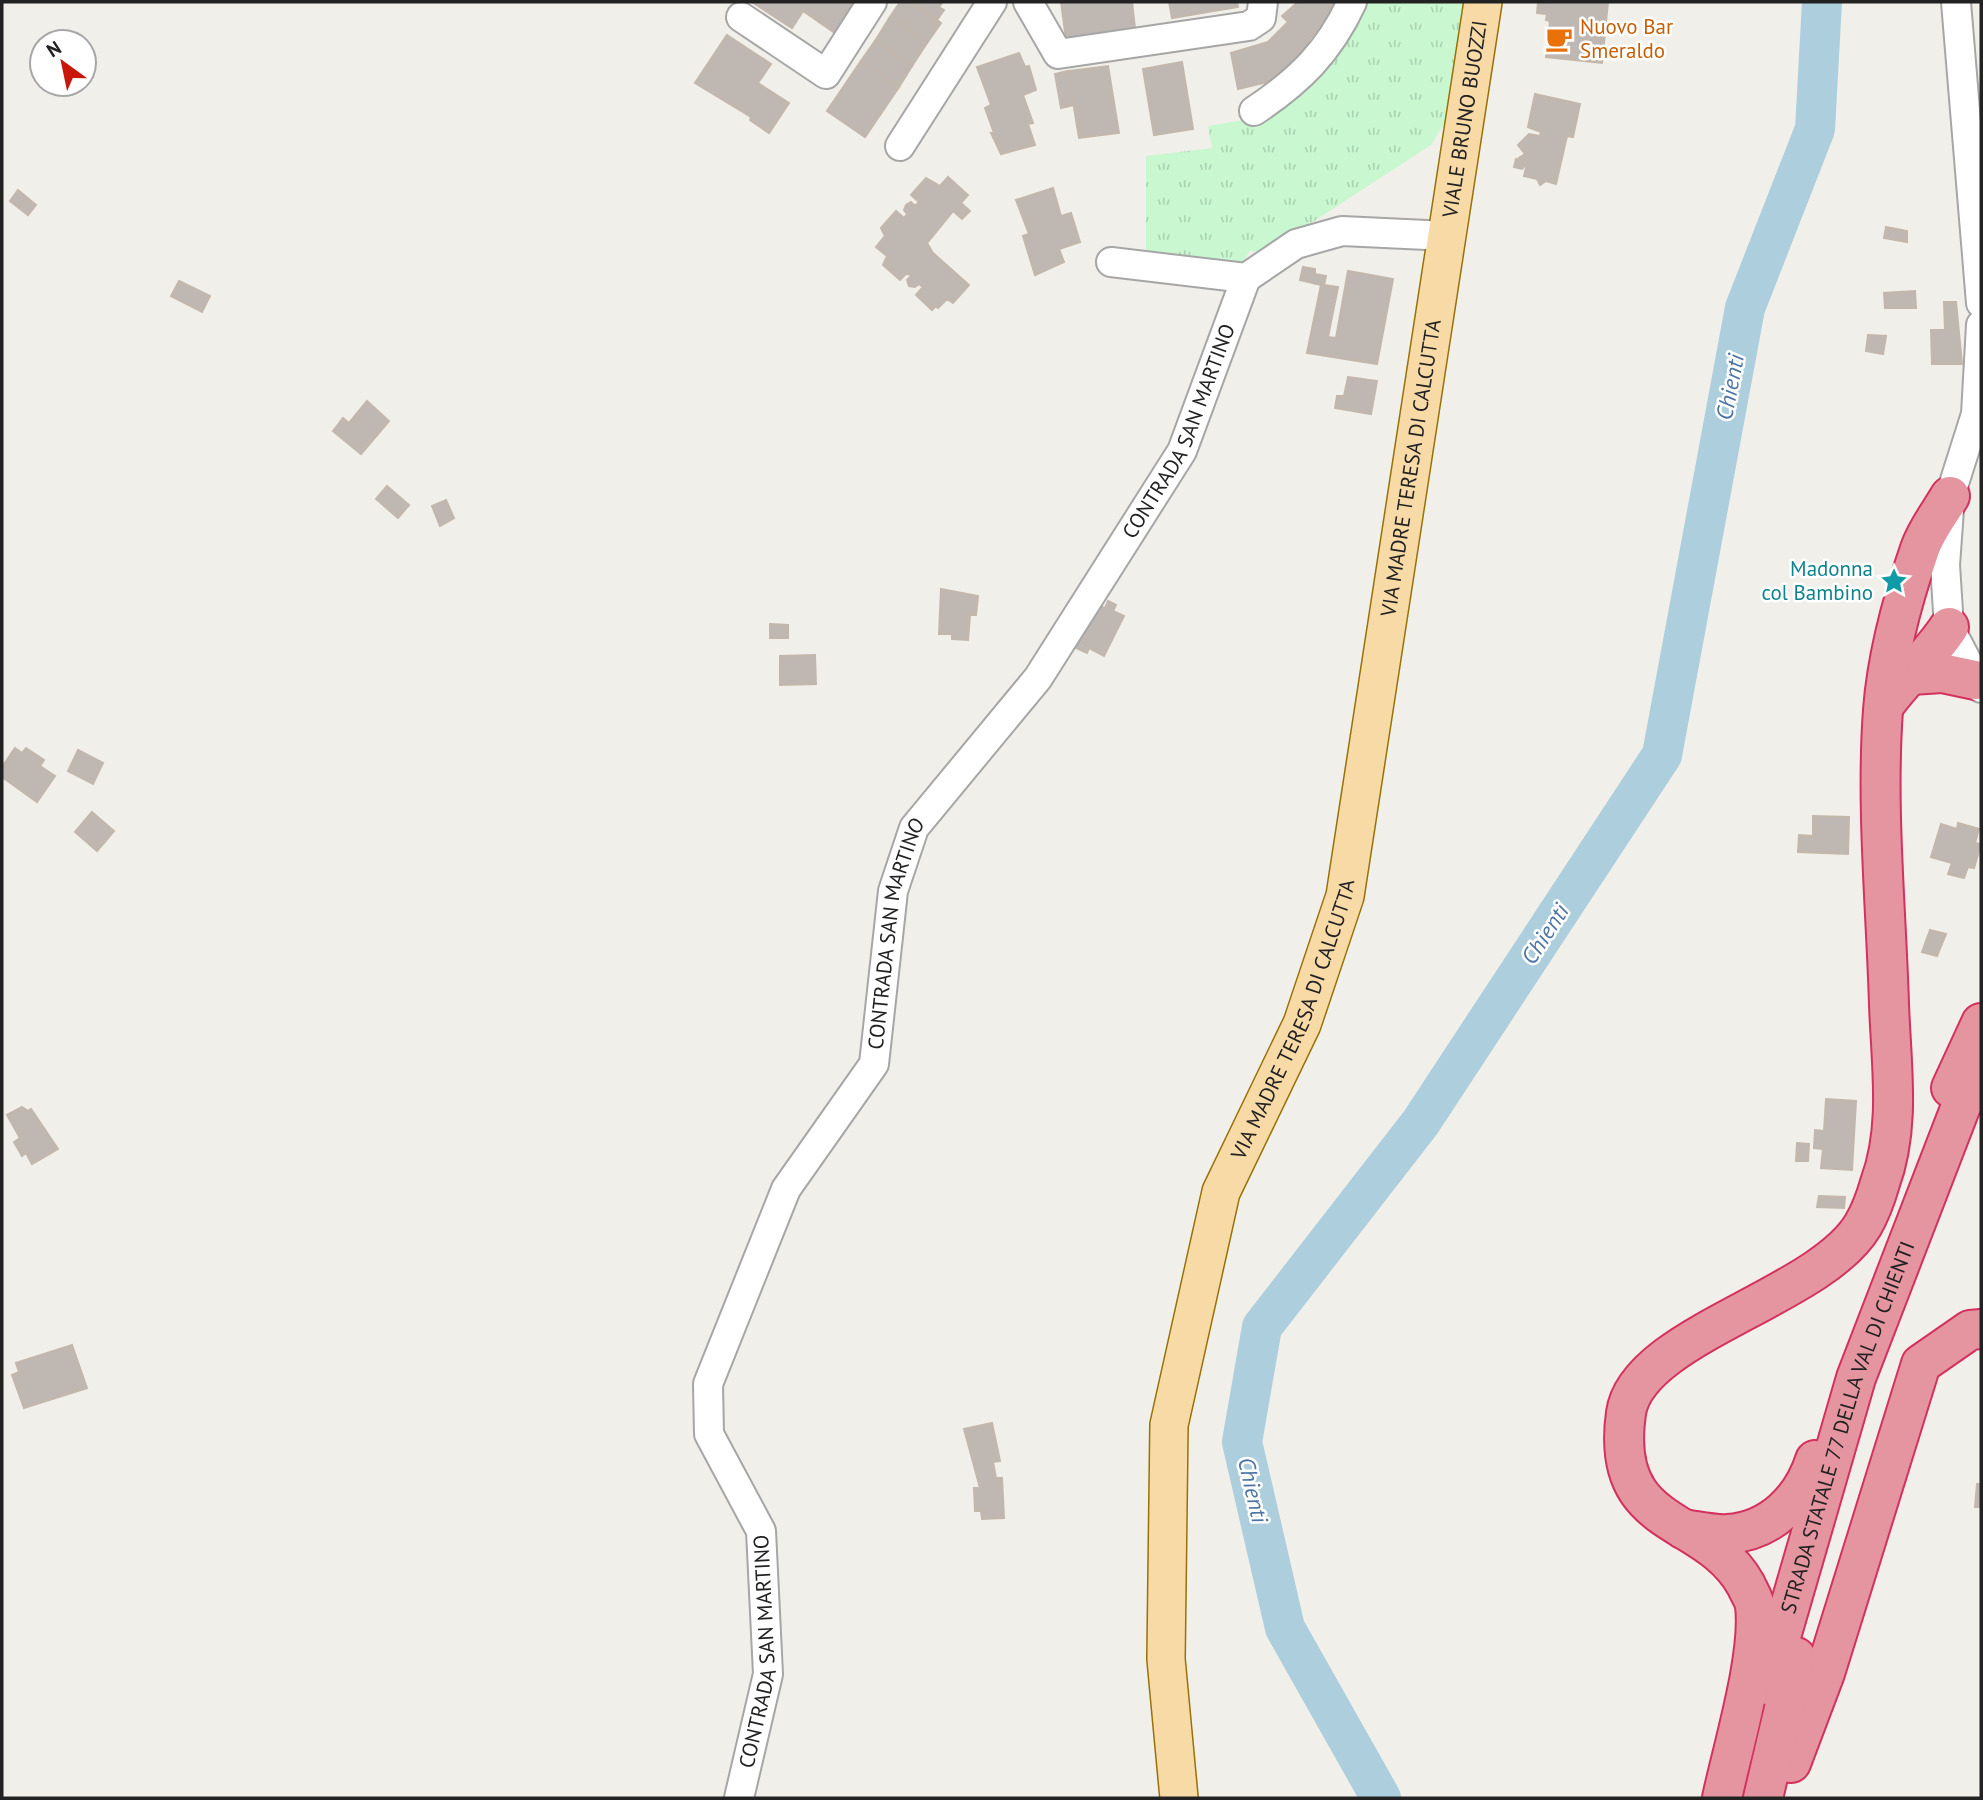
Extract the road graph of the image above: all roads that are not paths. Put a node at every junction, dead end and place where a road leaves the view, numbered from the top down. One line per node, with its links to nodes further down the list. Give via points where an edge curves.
1 (872, 2): 8 (street, via 827,74)
2 (992, 2): 10 (street)
3 (1028, 2): 4 (street, via 1058,54 1249,26 1261,18)
4 (1264, 2)
5 (1352, 2): 9 (street, via 1339,31 1293,86)
6 (1483, 2): 11 (main road, VIALE BRUNO BUOZZI)
7 (1956, 2): 14 (street)
8 (741, 18)
9 (1254, 111)
10 (900, 146)
11 (1448, 236): 13 (street, via 1342,231 1296,244); 28 (main road, VIA MADRE TERESA DI CALCUTTA, via 1345,896 1302,1024 1221,1192 1169,1425 1166,1660)
12 (1111, 262): 13 (street)
13 (1246, 278): 27 (street, CONTRADA SAN MARTINO, via 1176,462 1038,678 914,828 893,891 874,1064 786,1189 708,1384 709,1434 761,1531 768,1674)
14 (1981, 303)
15 (1981, 325): 16 (street, via 1976,414)
16 (1950, 496): 17 (street, via 1945,565); 18 (highway, via 1921,545)
17 (1949, 627): 18 (highway, via 1916,627); 19 (highway); 20 (street)
18 (1896, 640): 21 (highway)
19 (1911, 675): 20 (highway, via 1942,673); 21 (highway)
20 (1978, 684)
21 (1884, 708): 26 (highway, via 1884,873 1894,1126 1881,1181 1862,1227 1823,1266 1682,1346 1646,1374 1626,1407 1624,1444 1632,1479 1651,1508)
22 (1981, 1023): 26 (highway, via 1946,1098 1842,1372 1811,1474 1789,1507 1760,1527 1727,1534)
23 (1981, 1066): 30 (highway, STRADA STATALE 77 DELLA VAL DI CHIENTI, via 1856,1378 1772,1662)
24 (1981, 1113): 31 (highway, STRADA STATALE 77 DELLA VAL DI CHIENTI, via 1886,1352 1790,1676)
25 (1981, 1329): 32 (highway, via 1970,1330 1921,1364 1825,1672)
26 (1678, 1528): 29 (highway, via 1721,1554 1738,1572 1755,1603 1753,1654)
27 (739, 1798)
28 (1179, 1798)
29 (1722, 1798)
30 (1743, 1798)
31 (1763, 1798)
32 (1778, 1798)

